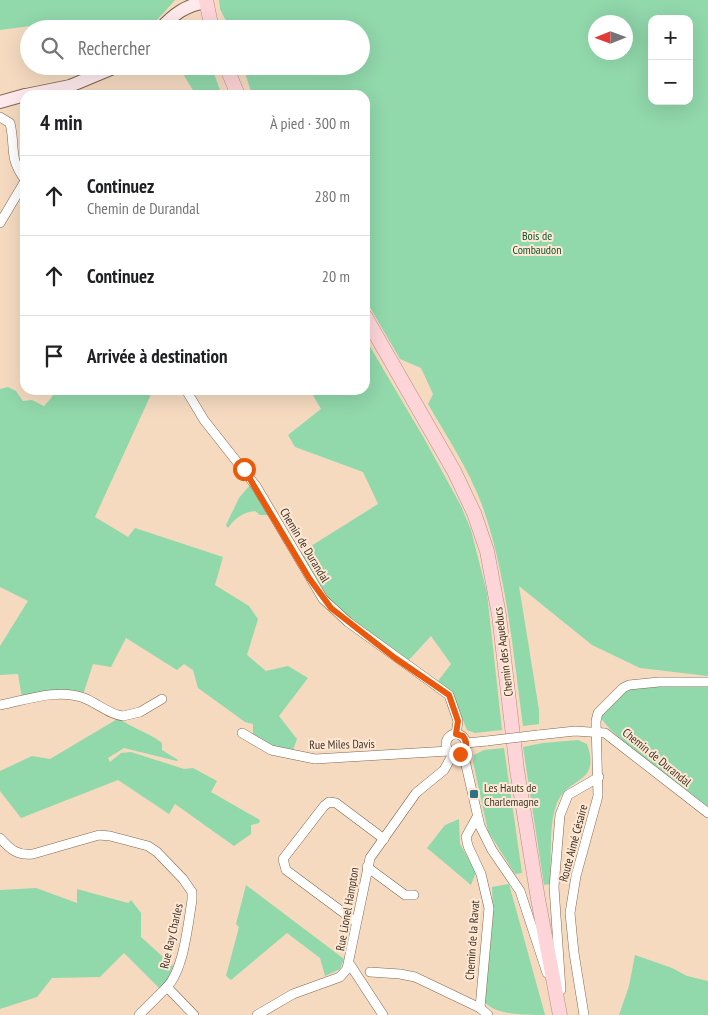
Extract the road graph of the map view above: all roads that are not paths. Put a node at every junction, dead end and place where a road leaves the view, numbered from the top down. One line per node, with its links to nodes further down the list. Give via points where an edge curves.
1 (206, 1): 2 (street, via 181,10); 3 (main road)
2 (170, 20)
3 (210, 20)
4 (96, 75): 6 (street)
5 (230, 75): 7 (main road)
6 (50, 90)
7 (236, 90)
8 (20, 97): 9 (street)
9 (0, 102)
10 (0, 117): 11 (street, via 10,124 12,157)
11 (20, 173)
12 (20, 189): 13 (street)
13 (0, 223)
14 (370, 325): 38 (main road, Chemin des Aqueducs, via 454,471 474,512 487,551 499,615 517,770)
15 (189, 395): 21 (street, Chemin de Durandal, via 204,420 256,486 323,599 348,622 449,695 458,721)
16 (708, 682): 19 (street, via 629,685 598,713)
17 (162, 699): 18 (street, via 140,712 123,716 82,697 70,695 53,695)
18 (0, 706)
19 (596, 731): 22 (street, bridge, via 487,741); 24 (street, Route Aimé Césaire); 27 (street, Chemin de Durandal, via 612,737)
20 (242, 734): 23 (street, Rue Miles Davis, via 271,750 314,759)
21 (456, 734): 22 (street, via 463,736); 23 (street, via 448,739 446,745)
22 (465, 748): 23 (street); 28 (street)
23 (451, 752): 30 (street, Rue Lionel Hampton, via 444,770 416,793)
24 (599, 776): 25 (street); 26 (street, Route Aimé Césaire)
25 (576, 790): 26 (street, via 588,790); 38 (street, via 564,801 555,854 554,908)
26 (598, 796): 44 (street, Route Aimé Césaire, via 576,876 570,914)
27 (708, 813)
28 (477, 817): 37 (street, Chemin de la Ravat, via 467,833 466,842 489,900); 38 (street, via 489,845 520,891)
29 (0, 838): 36 (street, Rue Ray Charles, via 22,855 103,835 148,846 157,852 183,879 192,896 179,966)
30 (384, 838): 31 (street, Rue Lionel Hampton); 33 (street, via 336,803 329,802 283,859 286,870)
31 (367, 867): 32 (street, via 405,895); 33 (street, Rue Lionel Hampton)
32 (414, 895)
33 (356, 922): 34 (street, Rue Lionel Hampton)
34 (350, 963): 41 (street, Rue Lionel Hampton, via 340,977 298,992); 42 (street)
35 (370, 972): 37 (street, via 415,977)
36 (168, 987): 39 (street); 40 (street, Rue Ray Charles)
37 (480, 1008): 43 (street)
38 (560, 1010)
39 (139, 1015)
40 (194, 1015)
41 (257, 1015)
42 (383, 1015)
43 (488, 1015)
44 (584, 1015)

